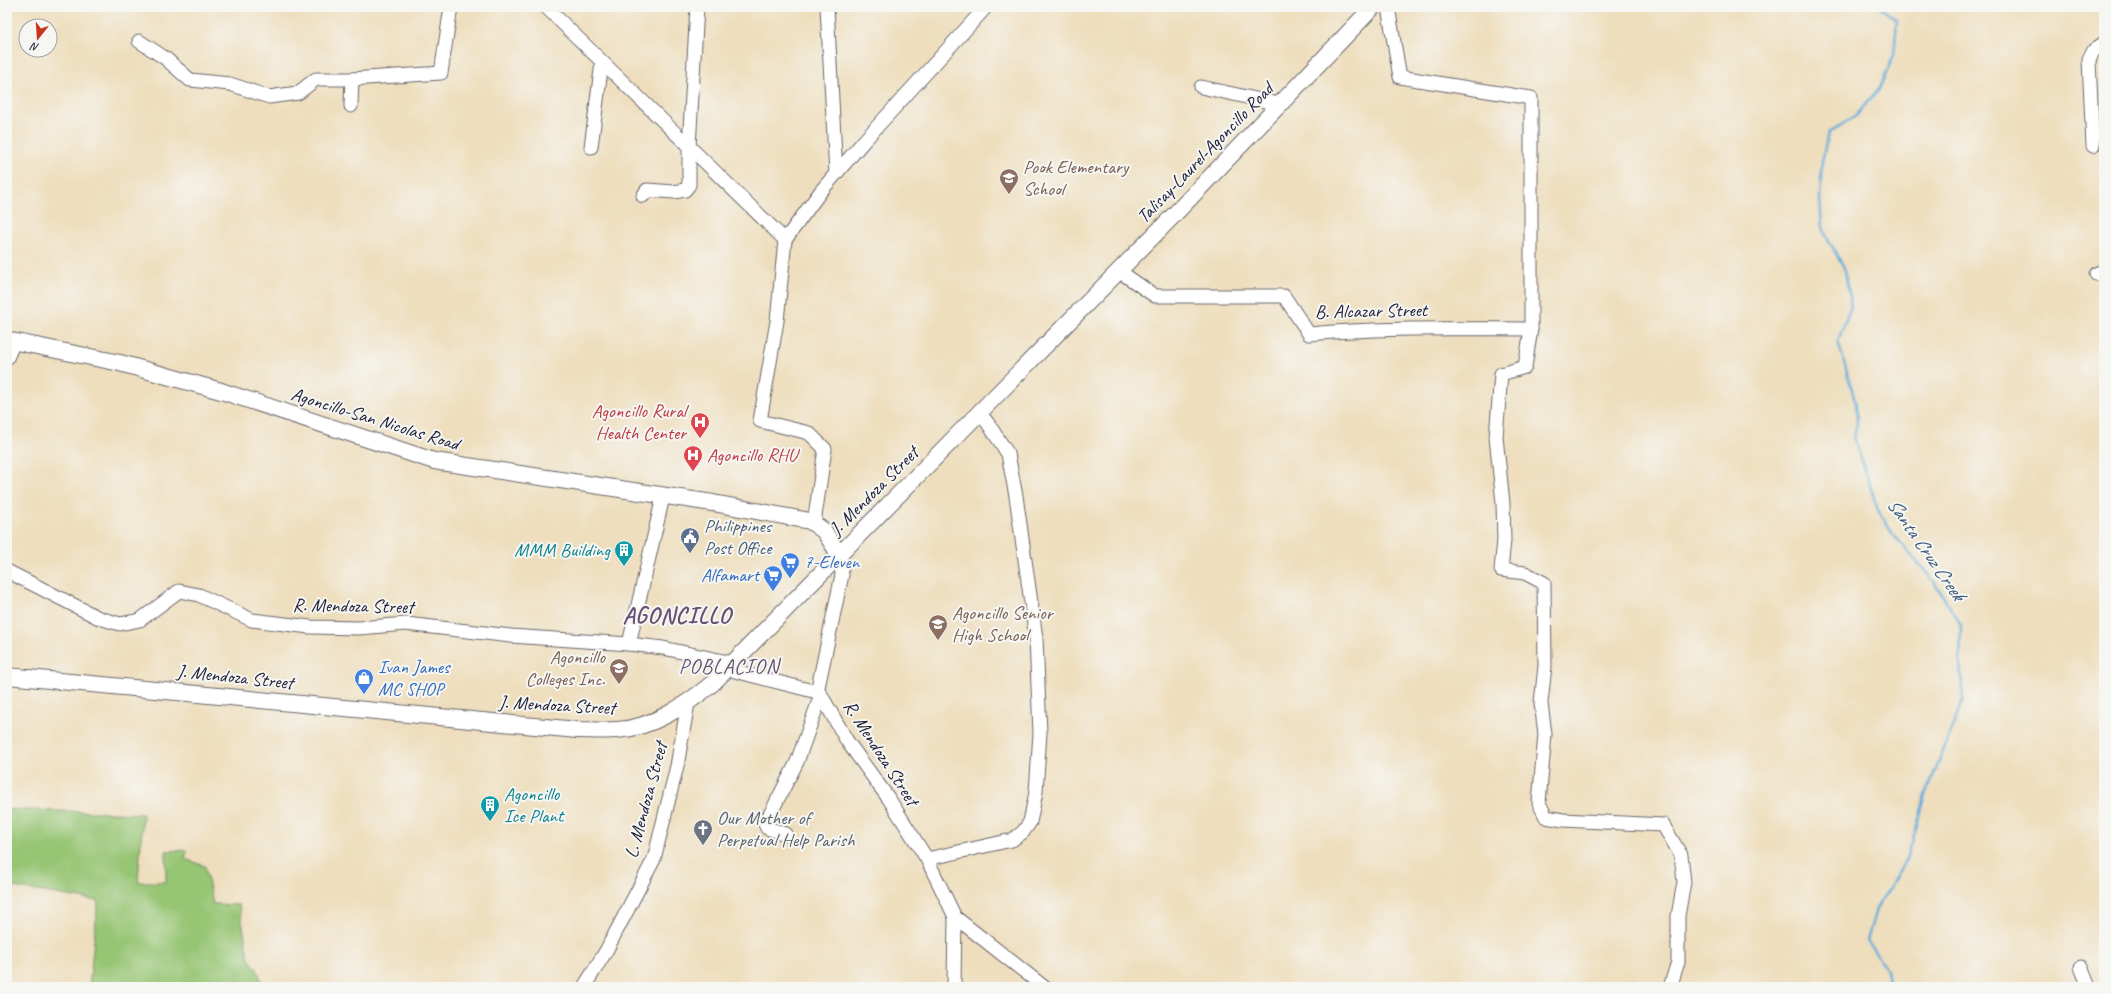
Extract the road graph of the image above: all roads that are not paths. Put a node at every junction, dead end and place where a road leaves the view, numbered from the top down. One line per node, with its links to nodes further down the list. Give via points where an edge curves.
1 (451, 7): 11 (street, via 441,73)
2 (546, 7): 10 (street)
3 (697, 7): 17 (street)
4 (827, 7): 18 (street)
5 (986, 7): 18 (street)
6 (1373, 7): 13 (main road, Talisay-Laurel-Agoncillo Road)
7 (1388, 7): 23 (street, via 1400,77 1531,98)
8 (139, 41): 11 (street, via 165,58 190,80 230,84 269,97 298,93 316,79)
9 (2104, 42): 15 (street, via 2094,50 2089,60)
10 (602, 62): 16 (street); 17 (street)
11 (352, 79): 14 (street)
12 (1201, 87): 13 (street)
13 (1279, 104): 21 (main road, Talisay-Laurel-Agoncillo Road)
14 (351, 106)
15 (2093, 146)
16 (590, 147)
17 (688, 147): 19 (street, via 689,185 685,190 647,190); 20 (street)
18 (836, 174): 20 (street)
19 (643, 196)
20 (785, 240): 28 (street, via 777,321 760,421 809,433 825,449)
21 (1119, 270): 22 (main road, Talisay-Laurel-Agoncillo Road); 23 (street, B. Alcazar Street, via 1155,296 1284,296 1308,334 1435,328)
22 (1064, 325): 26 (main road, J. Mendoza Street)
23 (1531, 329): 43 (street, via 1525,367 1501,374 1496,438 1503,503 1502,570 1525,573 1544,583 1545,666 1541,703 1545,734 1539,803 1546,817 1562,820 1663,825 1681,855 1684,882 1678,916 1678,962)
24 (10, 341): 25 (street); 27 (main road, Agoncillo-San Nicolas Road, via 120,363 221,391 434,461)
25 (7, 358)
26 (979, 413): 29 (main road, J. Mendoza Street); 37 (street, via 1008,454 1016,496 1036,638 1040,733 1036,792 1030,822 1023,832 1012,840)
27 (663, 497): 28 (main road, Agoncillo-San Nicolas Road, via 713,503); 31 (street)
28 (814, 523): 29 (main road, via 824,531)
29 (839, 554): 32 (main road, J. Mendoza Street); 34 (street, via 842,575)
30 (7, 571): 31 (street, R. Mendoza Street, via 100,618 120,624 140,620 179,592 199,595 252,620 310,627 359,628 406,624 511,636)
31 (630, 644): 32 (street, R. Mendoza Street, via 663,648)
32 (730, 666): 34 (street, R. Mendoza Street); 35 (main road, J. Mendoza Street)
33 (7, 676): 35 (main road, J. Mendoza Street, via 577,730 619,730 650,723)
34 (819, 694): 36 (street, via 797,762 765,824 767,828); 37 (street, R. Mendoza Street, via 847,741)
35 (688, 703): 40 (street, L. Mendoza Street, via 677,766 654,859 606,951)
36 (786, 834)
37 (927, 858): 38 (street, R. Mendoza Street)
38 (955, 917): 41 (street); 42 (street)
39 (2082, 967): 44 (street)
40 (584, 987)
41 (954, 987)
42 (1044, 987)
43 (1670, 987)
44 (2089, 987)

